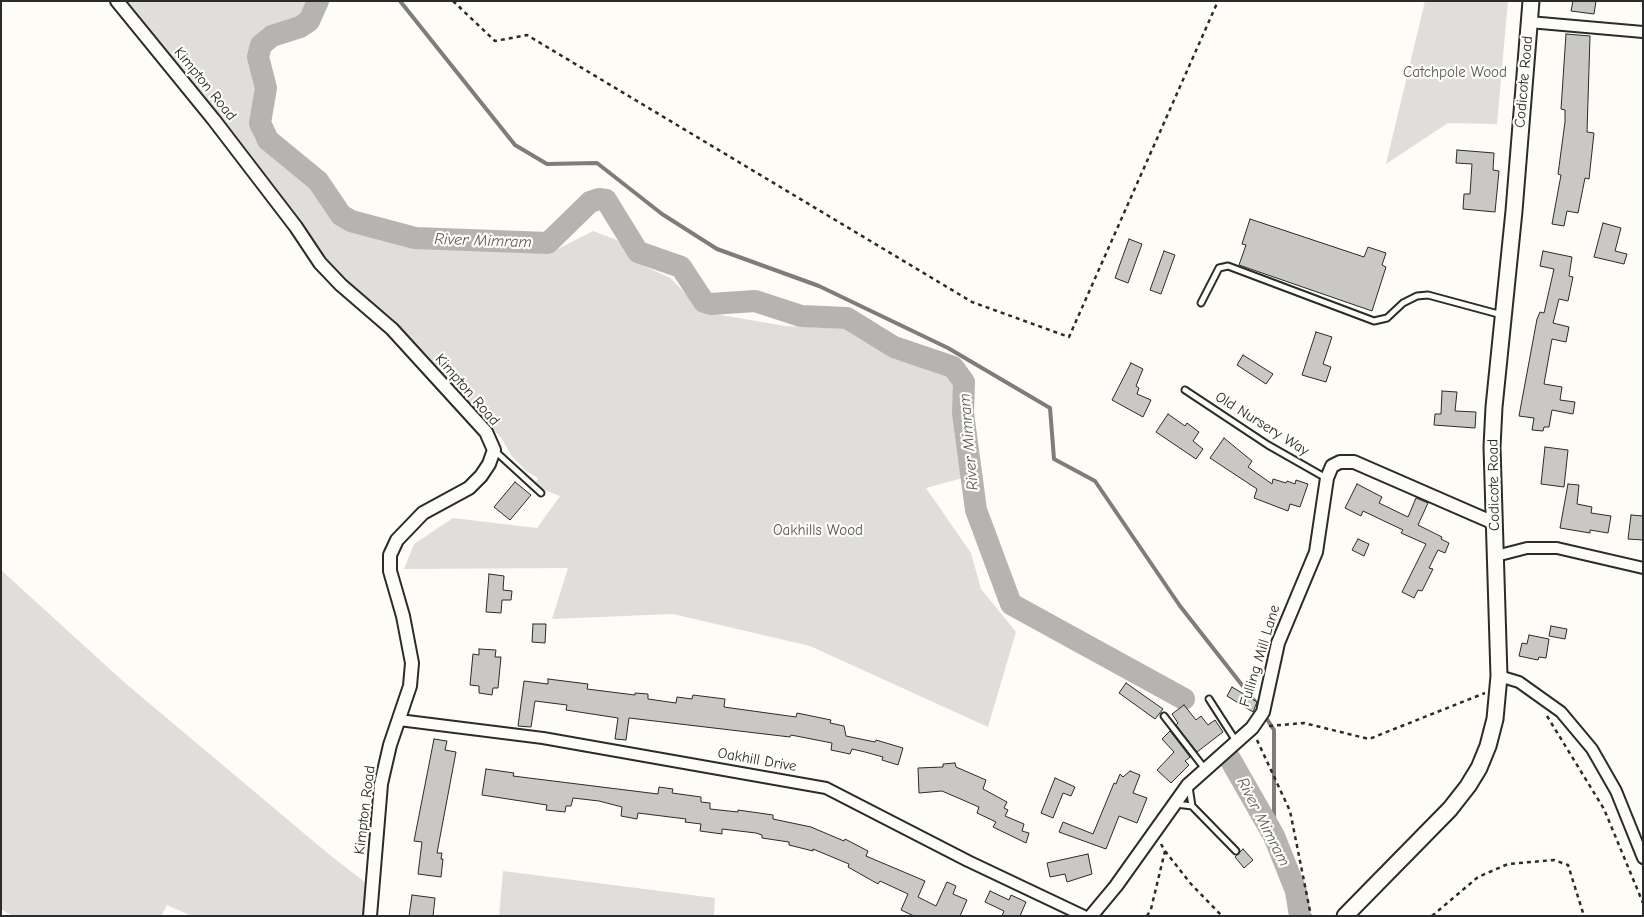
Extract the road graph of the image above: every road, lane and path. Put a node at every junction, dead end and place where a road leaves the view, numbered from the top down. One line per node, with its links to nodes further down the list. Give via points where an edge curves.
1 (117, 1): 10 (street, Kimpton Road, via 214,120 320,263 392,329 486,432)
2 (454, 1): 3 (path, via 495,41 526,35 972,302 1069,337)
3 (1218, 1)
4 (1531, 1): 5 (main road, Codicote Road)
5 (1529, 22): 6 (street); 8 (main road, Codicote Road)
6 (1643, 32)
7 (1202, 303): 8 (lane, via 1219,268 1228,266 1374,321 1388,318 1403,303 1417,296 1428,295)
8 (1503, 315): 13 (main road, Codicote Road, via 1493,417)
9 (1184, 390): 11 (lane, Old Nursery Way, via 1268,446)
10 (494, 450): 12 (lane); 20 (street, Kimpton Road, via 490,464 481,476 469,488 424,513 397,540 390,555 390,571 412,663 410,686)
11 (1326, 478): 13 (street, via 1332,466 1340,462 1354,462); 21 (street, Fulling Mill Lane, via 1316,552 1278,643 1263,712)
12 (541, 493)
13 (1494, 523): 14 (main road, Codicote Road)
14 (1496, 556): 15 (street, via 1527,548 1557,548); 16 (main road, Codicote Road)
15 (1643, 568)
16 (1499, 682): 21 (path, via 1369,739 1304,723); 30 (street, via 1519,682 1561,712 1592,749 1616,791); 40 (main road, Codicote Road, via 1488,746 1468,786 1450,809)
17 (1209, 699): 22 (lane)
18 (1543, 711): 31 (path, via 1604,809)
19 (1164, 716): 23 (lane)
20 (399, 720): 33 (street, Kimpton Road, via 381,784); 34 (street, Oakhill Drive, via 543,738 826,788)
21 (1252, 728): 22 (street, Fulling Mill Lane); 39 (path, via 1290,811)
22 (1236, 741): 23 (street, Fulling Mill Lane)
23 (1205, 769): 24 (street, Fulling Mill Lane)
24 (1188, 785): 25 (street, Fulling Mill Lane); 26 (lane)
25 (1173, 804): 26 (lane); 27 (street, Fulling Mill Lane)
26 (1192, 806): 29 (lane)
27 (1153, 832): 28 (path); 35 (street, Fulling Mill Lane)
28 (1165, 851): 32 (path); 38 (path)
29 (1236, 851)
30 (1643, 858)
31 (1643, 903)
32 (1151, 909): 36 (path); 37 (path)
33 (370, 916)
34 (1084, 916)
35 (1091, 916)
36 (1147, 916)
37 (1152, 916)
38 (1222, 916)
39 (1312, 916)
40 (1345, 916)
41 (1432, 916): 42 (path, via 1478,877 1508,864 1554,860 1568,865)
42 (1584, 916)

